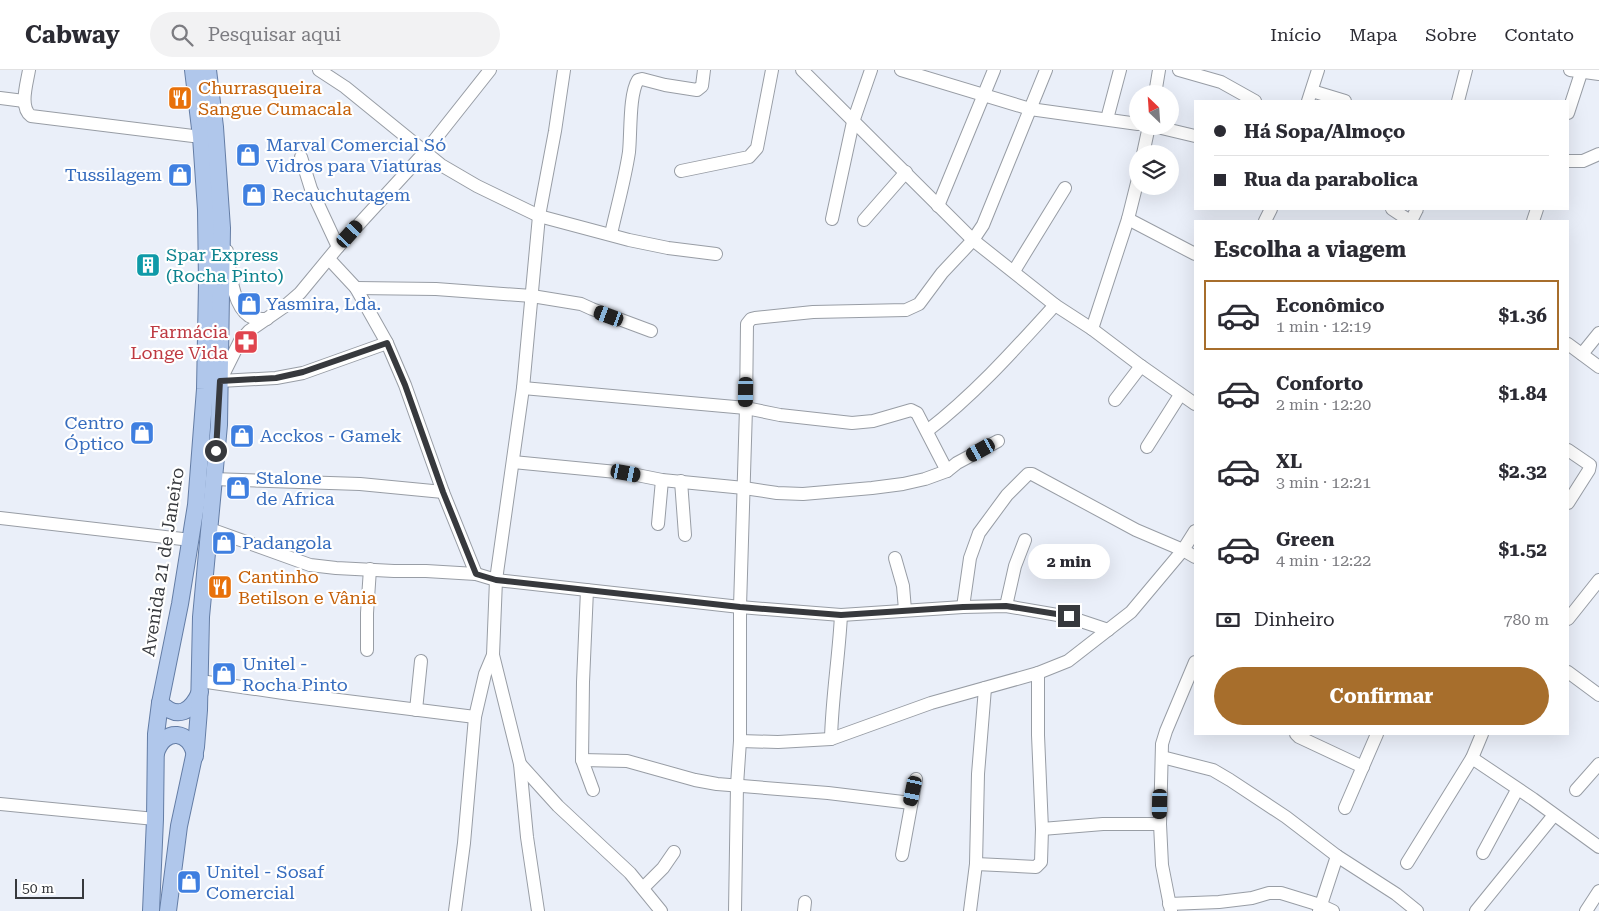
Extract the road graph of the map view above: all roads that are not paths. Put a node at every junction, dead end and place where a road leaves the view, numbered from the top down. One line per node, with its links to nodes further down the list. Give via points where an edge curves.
1 (29, 70): 28 (street)
2 (193, 70): 36 (main road, Avenida 21 de Janeiro)
3 (208, 70): 52 (main road, Avenida 21 de Janeiro)
4 (319, 70): 37 (street, via 345,86)
5 (490, 70): 37 (street)
6 (564, 70): 47 (street)
7 (704, 70): 53 (street, via 702,86 697,90 642,79 636,83 629,152)
8 (772, 70): 41 (street, via 754,153 749,157)
9 (802, 70): 32 (street)
10 (872, 70): 32 (street)
11 (901, 70): 22 (street)
12 (994, 70): 22 (street)
13 (1046, 70): 29 (street)
14 (1120, 70): 31 (street)
15 (1159, 70): 21 (street)
16 (1179, 70): 25 (street, via 1221,82)
17 (1318, 70): 23 (street)
18 (1466, 70): 27 (street)
19 (1578, 71): 20 (street); 30 (street)
20 (1599, 74)
21 (1156, 85)
22 (985, 94): 29 (street); 45 (street)
23 (1310, 96): 26 (street)
24 (0, 98): 28 (street)
25 (1253, 100)
26 (1338, 100)
27 (1458, 100)
28 (24, 101): 36 (street, via 25,110 31,116)
29 (1030, 109): 31 (street); 54 (street, via 990,210)
30 (1569, 109)
31 (1108, 119): 33 (street)
32 (853, 122): 42 (street); 48 (street)
33 (1129, 122)
34 (1179, 132): 35 (street)
35 (1194, 136)
36 (201, 137): 95 (main road, Avenida 21 de Janeiro, via 206,210 205,380)
37 (424, 152): 47 (street, via 470,182); 55 (street)
38 (1599, 154): 40 (street, via 1583,161)
39 (301, 157): 55 (street, via 311,189)
40 (1569, 161)
41 (681, 171)
42 (906, 172): 45 (street); 50 (street)
43 (1066, 188): 59 (street)
44 (1134, 195): 49 (street)
45 (938, 206): 54 (street)
46 (1394, 210): 51 (street)
47 (539, 216): 53 (street); 61 (street)
48 (832, 218)
49 (1128, 219): 56 (street); 64 (street)
50 (864, 220)
51 (1408, 220)
52 (222, 228): 63 (street, via 237,302 250,317); 72 (main road, Avenida 21 de Janeiro)
53 (611, 234): 57 (street, via 668,248)
54 (973, 240): 59 (street); 77 (street, via 919,304 906,310 813,312 751,319 747,324)
55 (338, 247): 58 (street)
56 (1194, 253)
57 (716, 254)
58 (329, 259): 60 (street); 63 (street, via 300,293)
59 (1014, 271): 62 (street)
60 (356, 288): 61 (street, via 436,289); 67 (street)
61 (532, 296): 65 (street, via 581,304); 73 (street)
62 (1055, 305): 64 (street); 78 (street, via 994,372)
63 (268, 319): 72 (street, via 248,331 240,341)
64 (1092, 329): 70 (street)
65 (652, 331)
66 (1599, 333): 69 (street)
67 (387, 343): 72 (street, via 303,372 276,378); 88 (street)
68 (1569, 345): 69 (street)
69 (1582, 354): 71 (street)
70 (1141, 366): 74 (street); 75 (street)
71 (1599, 367)
72 (220, 381): 84 (main road, Avenida 21 de Janeiro)
73 (523, 388): 77 (street); 82 (street)
74 (1180, 395): 76 (street); 80 (street)
75 (1115, 400)
76 (1194, 403)
77 (746, 408): 78 (street, via 852,423 873,421 911,410 917,413); 87 (street)
78 (927, 430): 83 (street)
79 (998, 441): 83 (street)
80 (1147, 447)
81 (1569, 451): 89 (street, via 1590,465)
82 (513, 462): 85 (street, via 626,473); 102 (street)
83 (947, 471): 87 (street, via 903,484 802,494)
84 (213, 479): 88 (street, via 360,484); 92 (main road, Avenida 21 de Janeiro)
85 (662, 480): 86 (street); 91 (street)
86 (681, 481): 87 (street); 94 (street)
87 (744, 488): 106 (street)
88 (443, 492): 101 (street)
89 (1569, 501)
90 (0, 518): 95 (street)
91 (658, 524)
92 (210, 530): 100 (street, via 310,565); 118 (main road, Avenida 21 de Janeiro, via 201,617)
93 (1194, 533): 97 (street)
94 (685, 535)
95 (191, 540): 121 (main road, Avenida 21 de Janeiro)
96 (1025, 540): 105 (street)
97 (1183, 550): 98 (street); 107 (street, via 1136,530 1028,474 979,532 970,558); 111 (street, via 1131,612)
98 (1194, 556)
99 (895, 558): 108 (street, via 903,586)
100 (370, 569): 101 (street); 112 (street)
101 (476, 574): 102 (street)
102 (496, 580): 104 (street); 113 (street)
103 (1599, 580): 110 (street)
104 (587, 590): 106 (street); 133 (street)
105 (1006, 606): 107 (street); 111 (street, via 1069,616)
106 (740, 607): 109 (street); 128 (street)
107 (963, 607): 108 (street)
108 (905, 610): 109 (street)
109 (841, 615): 127 (street)
110 (1569, 618)
111 (1108, 630): 116 (street, via 1068,661)
112 (367, 650)
113 (493, 654): 123 (street); 134 (street)
114 (421, 661): 122 (street)
115 (1194, 664): 131 (street, via 1166,731)
116 (1038, 673): 119 (street); 148 (street)
117 (1569, 673): 120 (street)
118 (200, 686): 121 (main road, via 193,705 188,709 170,711); 122 (street); 130 (main road, Avenida 21 de Janeiro)
119 (985, 688): 127 (street, via 931,703); 155 (street, via 978,774)
120 (1599, 695)
121 (160, 703): 129 (main road, Avenida 21 de Janeiro)
122 (416, 710): 123 (street)
123 (475, 717): 162 (street)
124 (1297, 735): 136 (street)
125 (1377, 735): 136 (street)
126 (1482, 735): 132 (street)
127 (831, 739): 128 (street)
128 (740, 741): 138 (street)
129 (156, 754): 130 (main road, via 161,742 177,735 188,740); 146 (main road, Avenida 21 de Janeiro)
130 (194, 756): 161 (main road, Avenida 21 de Janeiro, via 179,826)
131 (1162, 757): 147 (street); 153 (street, via 1213,770 1286,817)
132 (1472, 758): 140 (street); 154 (street)
133 (582, 760): 138 (street, via 626,761 695,780); 139 (street)
134 (520, 764): 156 (street, via 558,806); 163 (street)
135 (1599, 764): 141 (street)
136 (1363, 767): 144 (street)
137 (916, 779): 142 (street)
138 (737, 785): 142 (street); 165 (street)
139 (593, 790)
140 (1518, 790): 145 (street); 151 (street)
141 (1576, 790)
142 (911, 803): 152 (street)
143 (0, 804): 146 (street)
144 (1345, 808)
145 (1554, 815): 149 (street); 169 (street)
146 (155, 819): 160 (main road, Avenida 21 de Janeiro)
147 (1160, 824): 148 (street); 158 (street, via 1162,865)
148 (1042, 829): 155 (street, via 1042,862 1036,867)
149 (1599, 847)
150 (674, 852): 156 (street)
151 (1483, 853)
152 (902, 855)
153 (1337, 856): 159 (street); 168 (street)
154 (1407, 863)
155 (976, 864): 166 (street)
156 (643, 888): 164 (street)
157 (1599, 890): 170 (street)
158 (1170, 908): 159 (street, via 1269,893 1281,893)
159 (1320, 908): 167 (street)
160 (151, 911)
161 (168, 911)
162 (455, 911)
163 (538, 911)
164 (661, 911)
165 (736, 911)
166 (970, 911)
167 (1333, 911)
168 (1417, 911)
169 (1476, 911)
170 (1586, 911)

